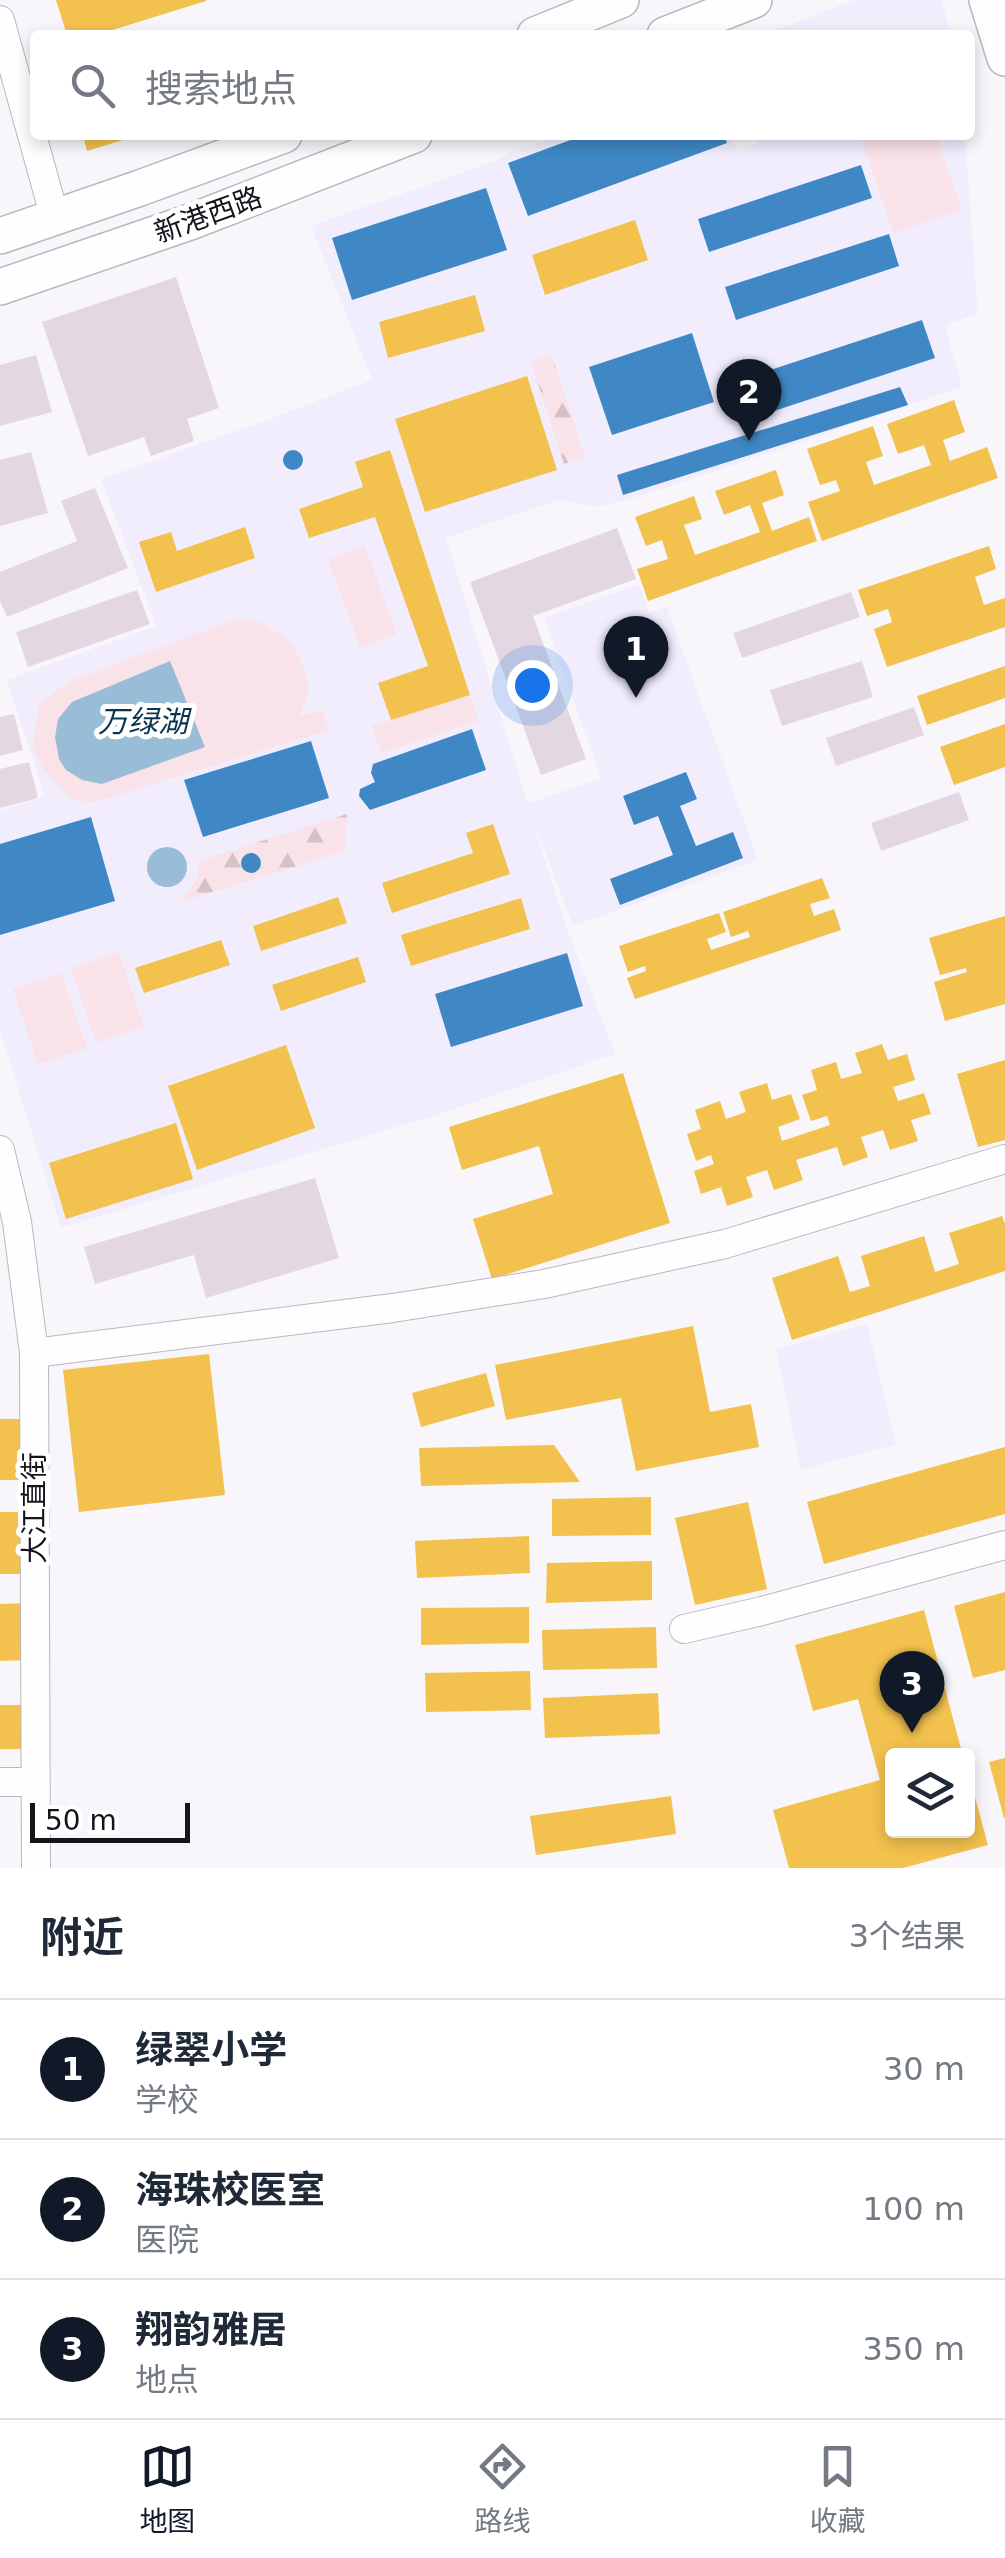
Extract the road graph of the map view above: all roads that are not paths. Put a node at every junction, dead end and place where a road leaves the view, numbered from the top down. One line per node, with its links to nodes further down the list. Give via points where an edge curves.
1 (621, 0): 5 (main road)
2 (754, 0): 6 (main road)
3 (987, 0): 7 (main road)
4 (0, 20): 8 (street)
5 (547, 30)
6 (678, 30)
7 (1005, 58)
8 (30, 126)
9 (34, 140): 12 (street)
10 (270, 140): 12 (main road, 新港西路)
11 (401, 140): 14 (main road, 新港西路)
12 (56, 218): 13 (main road, 新港西路)
13 (0, 236)
14 (0, 287)
15 (0, 1150): 17 (street, 大江直街)
16 (1005, 1159): 17 (street, via 725,1244 544,1284)
17 (34, 1353): 21 (street, 大江直街)
18 (1005, 1545): 19 (street)
19 (684, 1630)
20 (0, 1782): 21 (street)
21 (35, 1782): 22 (street, 大江直街)
22 (36, 1868)

